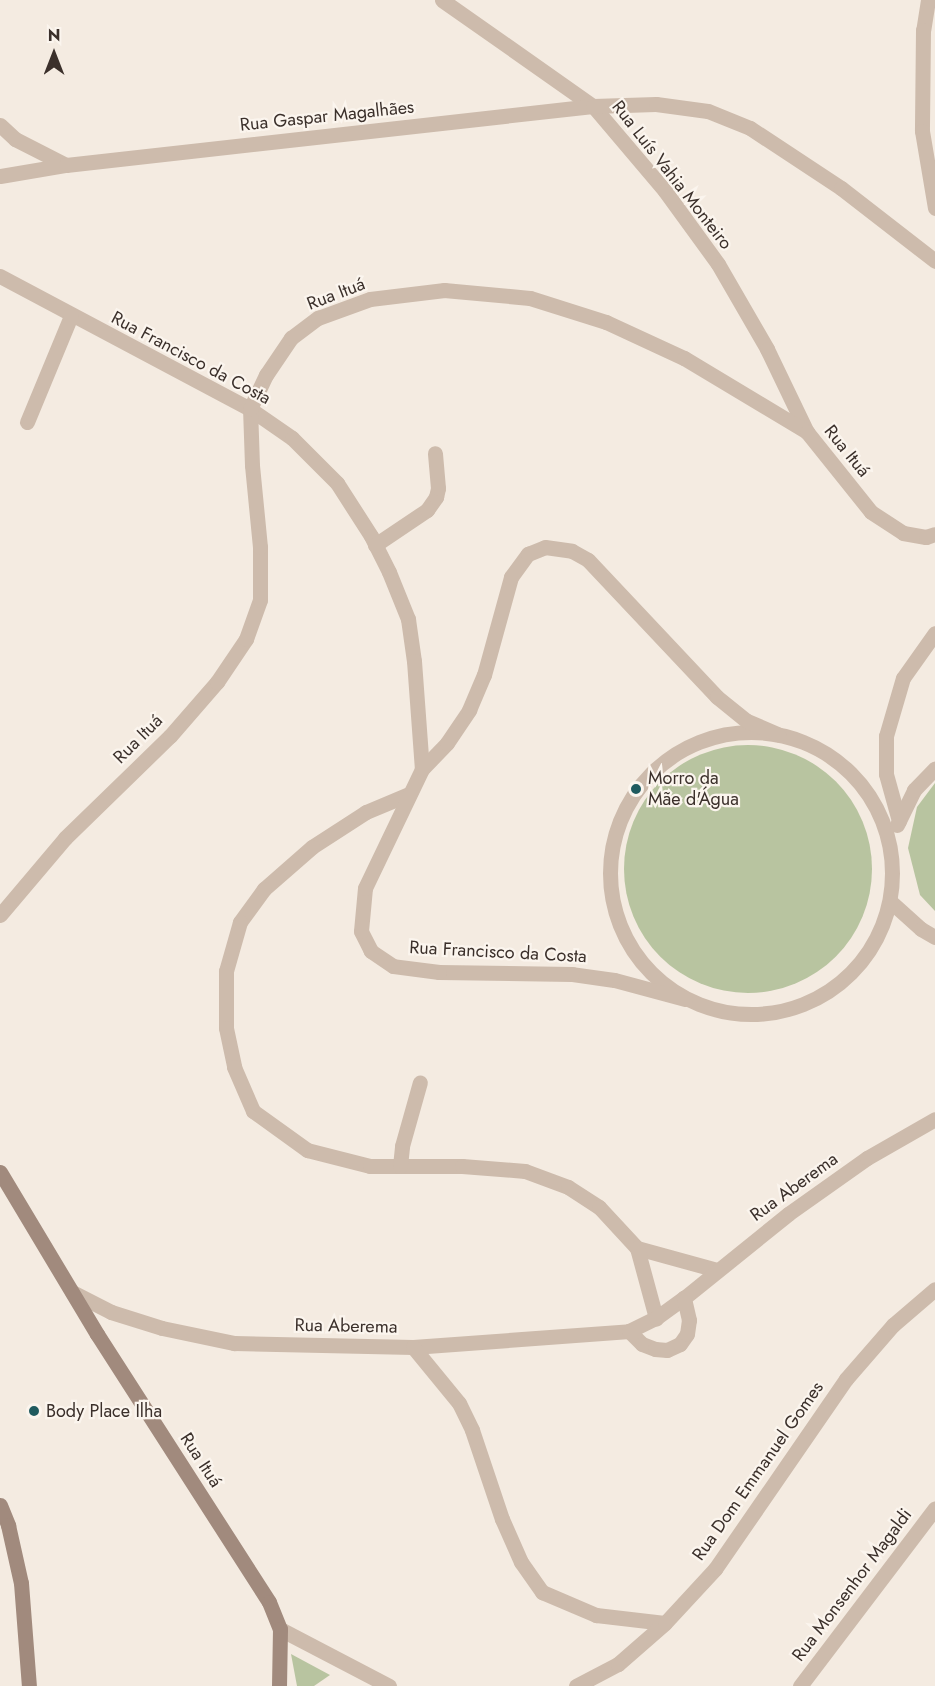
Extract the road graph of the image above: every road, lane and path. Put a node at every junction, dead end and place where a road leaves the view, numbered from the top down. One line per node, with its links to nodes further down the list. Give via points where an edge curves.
1 (442, 0): 3 (street, Rua Luís Vahia Monteiro)
2 (928, 0): 7 (street, via 923,30 922,131)
3 (593, 106): 5 (street, Rua Gaspar Magalhães); 8 (street, Rua Gaspar Magalhães, via 656,105 708,111 750,128 841,188); 13 (street, Rua Luís Vahia Monteiro, via 665,191 718,264 767,349)
4 (0, 125): 5 (street, via 15,139)
5 (66, 165): 6 (street, Rua Gaspar Magalhães)
6 (0, 176)
7 (935, 208)
8 (935, 261)
9 (0, 276): 10 (street, Rua Francisco da Costa)
10 (71, 316): 11 (street, Rua Francisco da Costa); 12 (street)
11 (250, 409): 13 (street, Rua Ituá, via 266,375 291,338 318,318 370,299 444,290 530,298 606,321 684,358); 16 (street, Rua Francisco da Costa, via 292,438 337,483); 25 (street, Rua Ituá, via 260,600 246,639 217,682 170,736 66,838)
12 (27, 422)
13 (807, 432): 15 (street, Rua Ituá, via 871,512 903,533 926,537)
14 (435, 453): 16 (street, via 436,497 427,510)
15 (935, 534)
16 (375, 545): 20 (street, Rua Francisco da Costa, via 408,619)
17 (935, 633): 22 (street, via 903,678 886,736 886,774)
18 (778, 734): 20 (street, Rua Francisco da Costa, via 747,721 717,697 588,560 572,551 545,547 528,554 511,577 484,675 469,710 447,743); 23 (street, Rua Francisco da Costa, via 818,747 851,772 877,805); 27 (street, Rua Francisco da Costa, via 738,732 699,741 663,761 635,790 617,826 609,866 613,906 628,943 652,975)
19 (935, 768): 22 (street, via 914,790)
20 (422, 769): 21 (street, Rua Francisco da Costa)
21 (409, 794): 27 (street, Rua Francisco da Costa, via 365,888 361,931 371,951 393,966 439,972 572,974 614,980); 30 (street, via 366,812 312,847 264,889 240,922 226,971 226,1028 234,1067 253,1112 308,1150 370,1166)
22 (899, 821): 23 (street)
23 (891, 844): 24 (street, Rua Francisco da Costa)
24 (891, 902): 26 (street); 27 (street, Rua Francisco da Costa, via 871,951 835,988 825,993 788,1010 735,1014)
25 (0, 915)
26 (935, 937)
27 (685, 999)
28 (420, 1082): 30 (street)
29 (935, 1119): 33 (street, Rua Aberema, via 867,1158)
30 (400, 1166): 32 (street, via 525,1171 568,1187 598,1207)
31 (0, 1172): 35 (street, Rua Ituá)
32 (637, 1248): 33 (street); 37 (street)
33 (717, 1270): 36 (street, Rua Aberema)
34 (935, 1289): 42 (street, Rua Dom Emmanuel Gomes, via 893,1324 846,1379 716,1569)
35 (72, 1292): 39 (street, Rua Aberema, via 111,1312 162,1328 234,1343); 43 (street, Rua Ituá, via 269,1602)
36 (684, 1299): 37 (street, Rua Aberema); 38 (street, via 689,1320 687,1334 680,1344 667,1350 655,1349 642,1344)
37 (656, 1318): 38 (street, Rua Aberema)
38 (629, 1331): 39 (street, Rua Aberema)
39 (413, 1347): 42 (street, via 459,1403 502,1519 521,1562 542,1592 596,1615)
40 (0, 1505): 44 (street, via 21,1583)
41 (935, 1508): 48 (street, Rua Monsenhor Magaldi)
42 (665, 1623): 47 (street, Rua Dom Emmanuel Gomes, via 618,1664)
43 (280, 1629): 45 (street, Rua Ituá); 46 (street)
44 (29, 1686)
45 (279, 1686)
46 (389, 1686)
47 (576, 1686)
48 (800, 1686)

